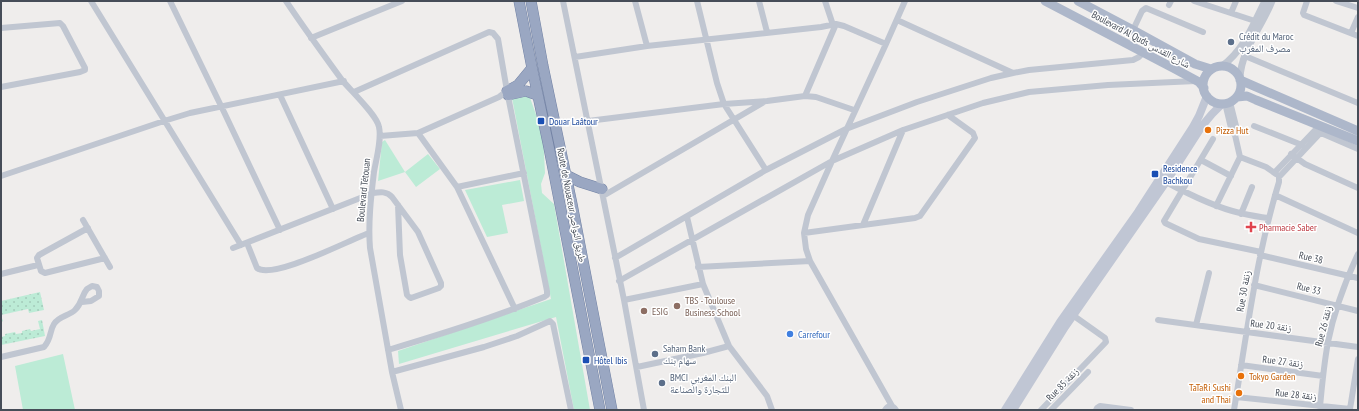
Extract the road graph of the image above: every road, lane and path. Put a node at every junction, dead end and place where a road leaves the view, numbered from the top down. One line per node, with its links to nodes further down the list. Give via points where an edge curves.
1 (90, 1): 62 (street)
2 (170, 1): 58 (street)
3 (286, 1): 33 (street, Boulevard Tétouan)
4 (402, 1): 33 (street)
5 (519, 1): 41 (highway, Route de Nouaceur طريق النواصر)
6 (531, 1): 84 (highway, Route de Nouaceur طريق النواصر)
7 (563, 1): 39 (street)
8 (635, 1): 36 (street)
9 (697, 1): 34 (street)
10 (759, 1): 29 (street)
11 (825, 1): 26 (street)
12 (905, 1): 24 (street)
13 (1045, 1): 37 (main road, Boulevard Al Quds شارع القدس)
14 (1078, 1): 28 (main road, Boulevard Al Quds شارع القدس)
15 (1194, 1): 22 (street)
16 (1236, 1): 22 (street)
17 (1265, 1): 25 (street)
18 (1272, 1): 38 (street)
19 (1307, 1): 31 (street, via 1303,15)
20 (1336, 1): 21 (street)
21 (1358, 8)
22 (1231, 13): 25 (street)
23 (1358, 17): 31 (street)
24 (897, 20): 35 (street); 43 (street)
25 (1255, 21): 40 (street, via 1240,49)
26 (834, 24): 29 (street); 35 (street); 53 (street)
27 (1, 28): 47 (street, via 60,23 86,68 80,72)
28 (1133, 30): 30 (street, via 1142,10 1146,8); 42 (main road, Boulevard Al Quds شارع القدس, via 1195,64)
29 (767, 32): 34 (street)
30 (1203, 32)
31 (1351, 33): 32 (street)
32 (1358, 36)
33 (311, 38): 46 (street, Boulevard Tétouan)
34 (707, 40): 36 (street); 57 (street)
35 (886, 44): 59 (street)
36 (647, 46): 39 (street)
37 (1143, 53): 43 (street, via 1133,60); 45 (main road, Boulevard Al Quds شارع القدس)
38 (1244, 56): 44 (street); 56 (street)
39 (575, 57): 63 (street)
40 (1222, 66): 42 (main road); 44 (main road, via 1233,69)
41 (532, 68): 50 (highway, via 518,85); 52 (highway, Route de Nouaceur طريق النواصر)
42 (1211, 69): 49 (main road, via 1205,78)
43 (1013, 73): 66 (street, via 917,102)
44 (1240, 79): 55 (main road, via 1241,88); 68 (main road)
45 (1197, 81): 49 (main road, Boulevard Al Quds شارع القدس); 60 (street, via 1029,92)
46 (344, 82): 48 (street, Boulevard Tétouan); 51 (street)
47 (1, 87)
48 (354, 92): 50 (street, via 489,32 498,39); 70 (street, Boulevard Tétouan, via 379,124)
49 (1205, 92): 55 (main road, via 1211,100); 161 (main road, via 1199,116 1188,134 1138,212 1060,322)
50 (505, 94): 52 (highway, via 526,91); 69 (street); 82 (street)
51 (280, 95): 58 (street); 98 (street)
52 (538, 95): 156 (highway, Route de Nouaceur طريق النواصر)
53 (805, 96): 54 (street); 59 (street, via 816,97)
54 (767, 101): 57 (street); 61 (street)
55 (1229, 101): 65 (main road, via 1247,96); 77 (street, via 1232,132); 87 (main road, via 1207,120)
56 (1358, 103)
57 (724, 104): 61 (street); 63 (street)
58 (222, 107): 62 (street); 105 (street)
59 (854, 110): 66 (street)
60 (948, 115): 67 (street); 103 (street, via 973,133 974,138 922,214 915,218)
61 (734, 119): 81 (street); 92 (street)
62 (164, 121): 85 (street); 110 (street)
63 (588, 121): 92 (street)
64 (1254, 126): 73 (street)
65 (1323, 128): 72 (main road); 73 (street); 74 (street); 75 (street)
66 (846, 129): 80 (street); 81 (street)
67 (903, 130): 80 (street); 103 (street)
68 (1358, 131)
69 (418, 133): 70 (street); 88 (street)
70 (380, 136): 93 (street, Boulevard Tétouan)
71 (1213, 139): 79 (street)
72 (1358, 140)
73 (1300, 145): 74 (street); 76 (street)
74 (1307, 148): 78 (street)
75 (1358, 149)
76 (1291, 154): 78 (street); 83 (street)
77 (1240, 157): 83 (street); 86 (street)
78 (1297, 159): 83 (street); 90 (street)
79 (1201, 160): 86 (street); 91 (street)
80 (832, 161): 107 (street, via 808,215); 109 (street)
81 (766, 170): 100 (street)
82 (524, 173): 88 (street); 130 (street, via 547,295)
83 (1277, 174): 95 (street, Rue 30 زنقة, via 1279,182)
84 (566, 175): 92 (highway); 94 (highway, Route de Nouaceur طريق النواصر)
85 (1, 176)
86 (1231, 176): 97 (street)
87 (1166, 182): 91 (street); 132 (main road)
88 (457, 187): 130 (street)
89 (1252, 187): 99 (street)
90 (1358, 188)
91 (1182, 191): 97 (street); 112 (street, Rue 38, via 1164,221 1165,224 1199,239)
92 (605, 193): 94 (highway, via 580,189); 115 (street)
93 (371, 194): 96 (street, via 387,193); 98 (street); 106 (street, Boulevard Tétouan)
94 (570, 194): 157 (highway, Route de Nouaceur طريق النواصر)
95 (1275, 195): 101 (street, Rue 30 زنقة); 108 (street)
96 (398, 205): 96 (street, via 418,232 441,285 411,298 407,295 400,255)
97 (1216, 206): 99 (street)
98 (333, 209): 105 (street)
99 (1241, 214): 101 (street)
100 (687, 217): 109 (street); 115 (street)
101 (1268, 218): 112 (street, Rue 30 زنقة)
102 (83, 220): 104 (street)
103 (863, 225): 107 (street)
104 (88, 228): 114 (street); 117 (street, via 38,255)
105 (280, 230): 110 (street)
106 (369, 233): 110 (street, via 291,265 266,271 257,268); 139 (street, Boulevard Tétouan)
107 (804, 233): 116 (street)
108 (1358, 233)
109 (692, 239): 118 (street); 124 (street)
110 (244, 244): 111 (street)
111 (233, 248)
112 (1260, 254): 122 (street, Rue 38); 126 (street, Rue 30 زنقة)
113 (1358, 254): 122 (street, Rue 26 زنقة)
114 (105, 258): 117 (street, via 45,273 41,272); 119 (street)
115 (615, 258): 124 (street)
116 (810, 261): 118 (street); 151 (street)
117 (38, 265): 121 (street)
118 (698, 267): 125 (street)
119 (110, 268)
120 (1209, 273): 134 (street)
121 (1, 274)
122 (1348, 276): 123 (street, Rue 38); 129 (street, Rue 26 زنقة)
123 (1358, 278)
124 (619, 281): 127 (street)
125 (703, 284): 127 (street); 137 (street)
126 (1254, 285): 129 (street, Rue 33); 135 (street, Rue 30 زنقة)
127 (624, 300): 143 (street)
128 (82, 302): 140 (street, via 74,311 56,322 44,347)
129 (1338, 306): 131 (street, Rue 33); 136 (street, Rue 26 زنقة)
130 (515, 309): 139 (street)
131 (1358, 311)
132 (1074, 316): 149 (street, via 1105,338 1106,342); 162 (main road)
133 (1158, 320): 134 (street, Rue 20 زنقة)
134 (1196, 325): 135 (street, Rue 20 زنقة)
135 (1246, 332): 136 (street, Rue 20 زنقة); 142 (street, Rue 30 زنقة)
136 (1328, 343): 138 (street, Rue 20 زنقة); 146 (street, Rue 26 زنقة)
137 (729, 346): 143 (street); 159 (street, via 767,396)
138 (1358, 347)
139 (388, 350): 144 (street, Boulevard Tétouan)
140 (1, 357)
141 (1358, 360): 147 (street)
142 (1241, 365): 146 (street, Rue 27 زنقة); 148 (street, Rue 30 زنقة)
143 (637, 367): 158 (street)
144 (392, 372): 154 (street, Boulevard Tétouan); 155 (street, via 484,347 517,336 550,320 553,324)
145 (1088, 372): 152 (street, Rue 85 زنقة)
146 (1323, 376): 150 (street, Rue 26 زنقة)
147 (1356, 388): 153 (street, Rue 28 زنقة, via 1349,410)
148 (1236, 397): 150 (street, Rue 28 زنقة); 166 (street, Rue 30 زنقة)
149 (1049, 402): 152 (street); 163 (street)
150 (1320, 407): 153 (street, Rue 28 زنقة)
151 (894, 408): 160 (street, via 888,407)
152 (1054, 409)
153 (1339, 409)
154 (401, 410)
155 (571, 410)
156 (600, 410)
157 (612, 410)
158 (644, 410)
159 (772, 410)
160 (885, 410)
161 (1005, 410)
162 (1013, 410)
163 (1041, 410)
164 (1096, 410): 165 (street, via 1100,406)
165 (1131, 410)
166 (1234, 410)

